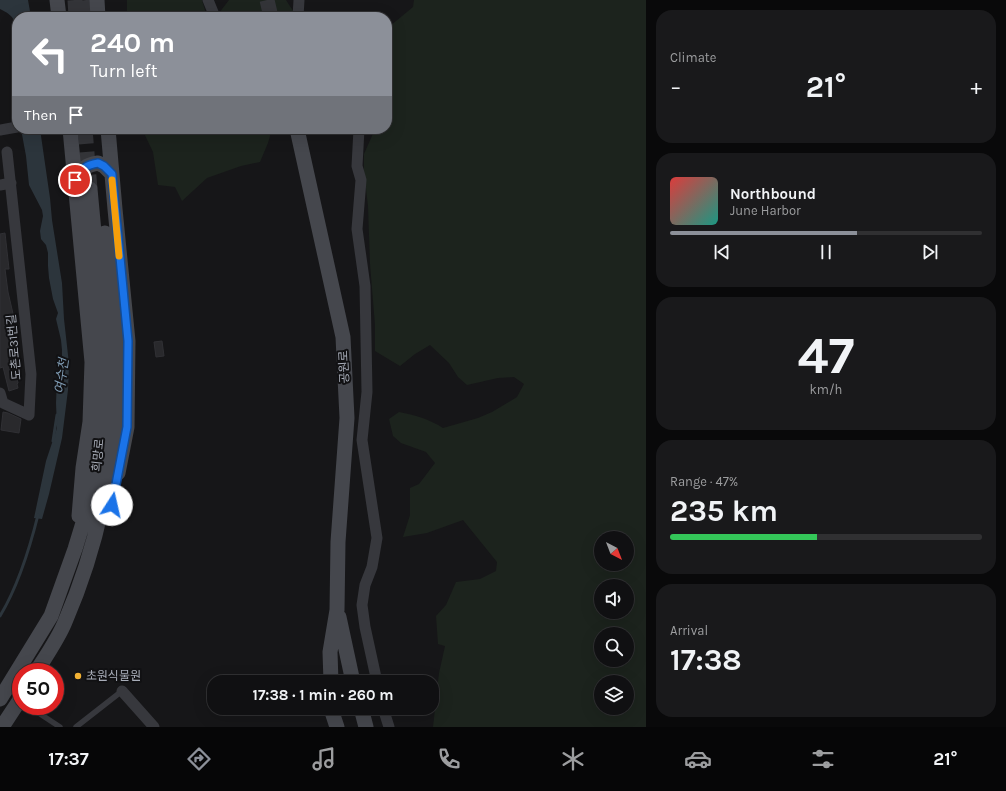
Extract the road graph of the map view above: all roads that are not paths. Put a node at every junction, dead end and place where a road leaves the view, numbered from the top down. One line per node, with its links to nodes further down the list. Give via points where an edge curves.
1 (57, 0): 5 (main road)
2 (97, 0): 6 (main road)
3 (208, 0): 7 (street)
4 (299, 0): 8 (street)
5 (58, 12)
6 (98, 12)
7 (213, 12)
8 (298, 12)
9 (70, 134): 15 (main road)
10 (108, 134): 14 (main road)
11 (298, 134): 20 (main road, 공원로, via 343,336 347,418 338,542)
12 (359, 134): 24 (street, via 357,166 361,180 357,229 365,286 367,392 362,440 376,538 372,567 365,585 362,605)
13 (7, 152): 16 (street, 도촌로31번길)
14 (112, 174): 15 (main road, via 98,163 90,164 80,170); 19 (main road, via 128,341 127,427 112,505)
15 (75, 180): 18 (main road, via 92,362 90,422)
16 (5, 184): 17 (street, 도촌로31번길, via 31,374 29,415)
17 (1, 398)
18 (75, 549): 19 (main road, 희망로, via 98,465 105,371 95,189 114,327 116,371 110,467); 26 (main road, 희망로, via 51,616)
19 (90, 555): 21 (main road, 희망로, via 65,624)
20 (337, 610): 22 (main road, 공원로, via 330,652); 23 (main road, 공원로)
21 (41, 663)
22 (331, 675)
23 (351, 675)
24 (375, 675)
25 (122, 690): 34 (lane); 35 (street)
26 (0, 699)
27 (12, 715): 32 (main road)
28 (43, 715): 33 (lane)
29 (333, 715): 36 (main road)
30 (363, 715): 37 (main road)
31 (385, 715): 38 (street)
32 (2, 727)
33 (60, 727)
34 (76, 727)
35 (154, 727)
36 (337, 727)
37 (366, 727)
38 (389, 727)

